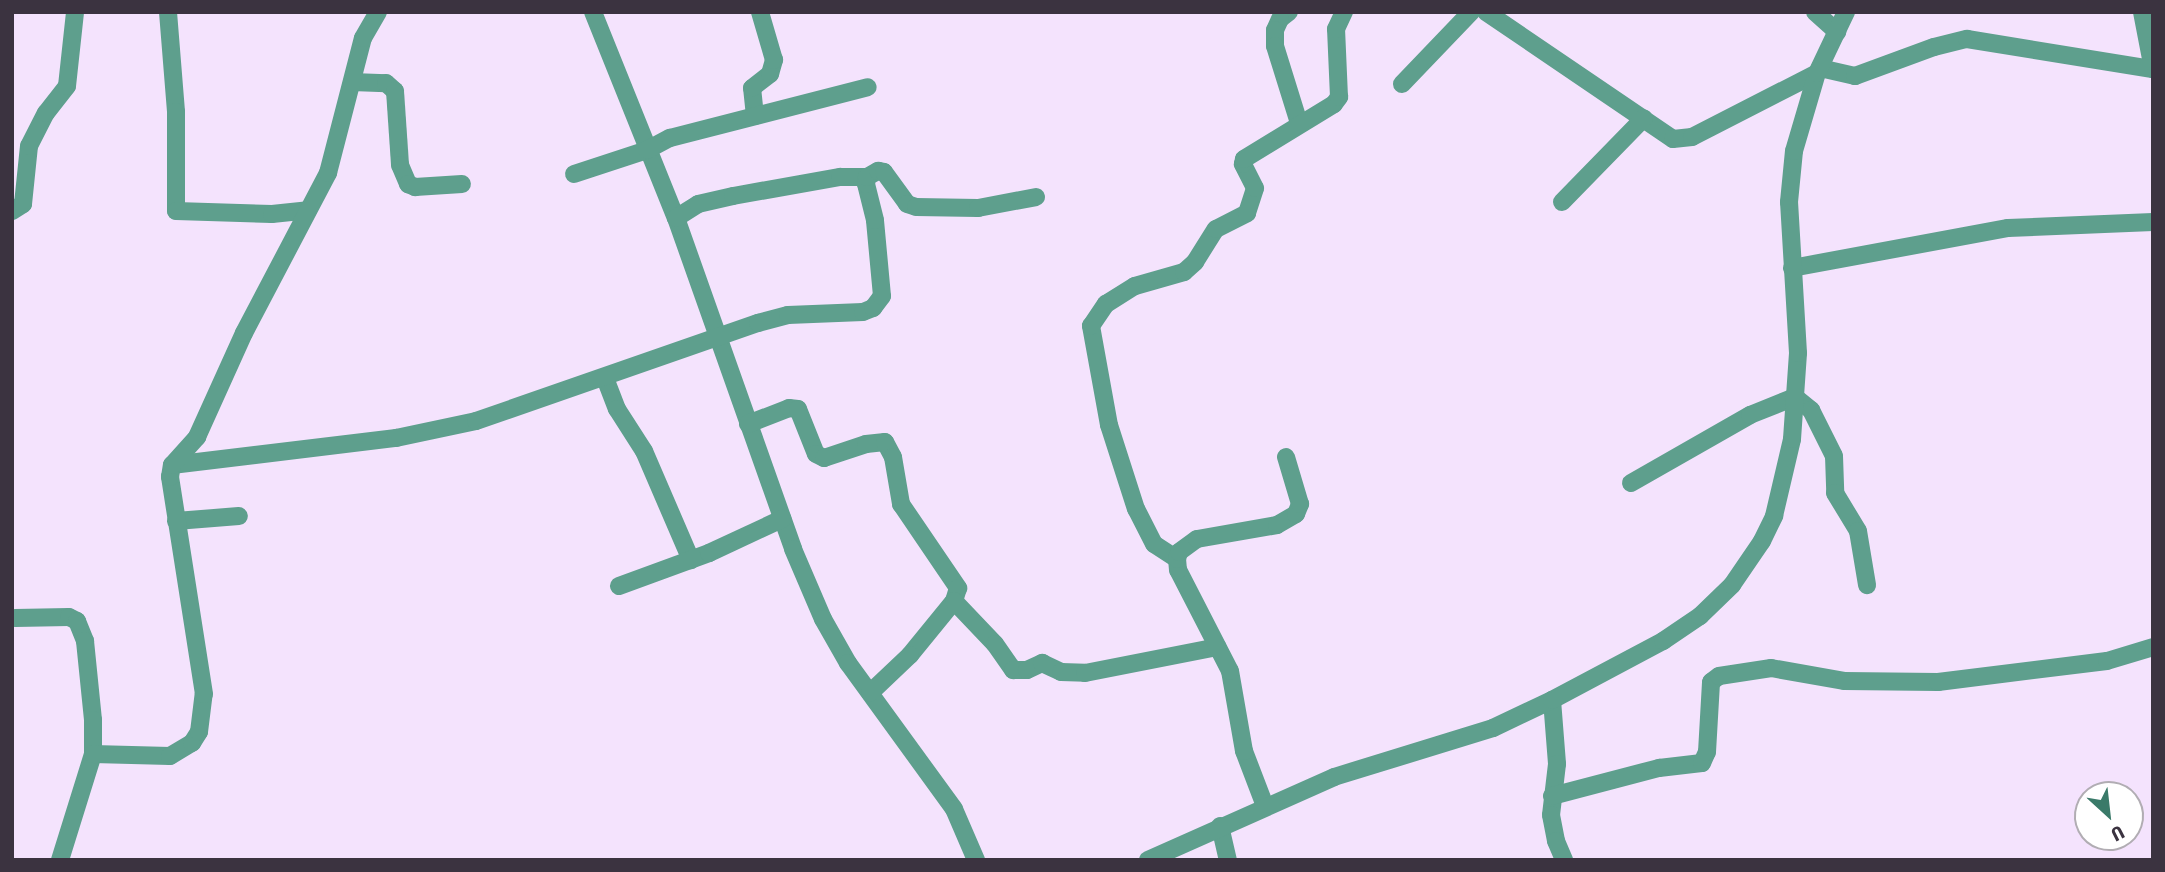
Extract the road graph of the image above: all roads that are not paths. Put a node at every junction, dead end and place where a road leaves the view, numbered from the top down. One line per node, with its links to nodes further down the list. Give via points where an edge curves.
1 (75, 12): 29 (street, via 67,86 29,146 23,204)
2 (169, 12): 28 (street, via 176,211 272,214)
3 (378, 12): 16 (street, via 363,38)
4 (593, 12): 22 (street)
5 (760, 12): 19 (street, via 774,61 770,74 752,89)
6 (1289, 12): 21 (street, via 1275,30 1275,46)
7 (1344, 12): 21 (street, via 1336,29 1339,97)
8 (1471, 12): 17 (street)
9 (1486, 12): 20 (street)
10 (1815, 12): 13 (street)
11 (1846, 12): 13 (street)
12 (2142, 12): 14 (street)
13 (1837, 32): 15 (street)
14 (2153, 69): 15 (street, via 1967,39 1855,76)
15 (1819, 71): 20 (street, via 1692,137 1673,139); 32 (street, via 1794,150 1789,202)
16 (352, 82): 25 (street, via 386,83 395,91 400,165 408,184); 28 (street, via 337,148)
17 (1402, 83)
18 (868, 87): 19 (street)
19 (755, 116): 22 (street, via 670,138)
20 (1644, 118): 27 (street)
21 (1299, 123): 43 (street, via 1244,159 1255,188 1247,213 1216,229 1184,272 1135,286 1106,304 1091,326 1109,425 1136,509 1154,544)
22 (647, 150): 23 (street); 30 (street)
23 (575, 174)
24 (867, 177): 26 (street, via 884,172 907,204 916,208 978,208); 30 (street, via 840,177 733,196 698,204); 33 (street, via 875,220 879,302 863,312 788,315)
25 (462, 184)
26 (1036, 197)
27 (1562, 202)
28 (308, 210): 38 (street, via 197,437)
29 (12, 211)
30 (676, 218): 33 (street)
31 (2153, 222): 32 (street, via 2008,228)
32 (1793, 268): 35 (street, via 1798,354)
33 (716, 337): 34 (street); 36 (street)
34 (605, 378): 38 (street, via 488,417 396,438); 44 (street, via 617,410 644,451)
35 (1795, 397): 39 (street, via 1750,415); 45 (street, via 1811,410 1834,456 1835,493 1858,531); 52 (street, via 1792,439 1774,516 1732,584 1700,615 1663,641)
36 (748, 424): 41 (street); 47 (street, via 789,408 798,409 820,458 885,442 893,457 901,504 958,588)
37 (1286, 457): 43 (street, via 1300,504 1296,514 1277,525 1197,539 1179,552)
38 (172, 465): 42 (street)
39 (1631, 483)
40 (239, 516): 42 (street)
41 (782, 519): 44 (street); 51 (street, via 823,620)
42 (176, 521): 53 (street, via 204,694 199,732 181,752 170,756)
43 (1177, 559): 49 (street, via 1178,570)
44 (691, 560): 46 (street)
45 (1867, 585)
46 (619, 586)
47 (954, 601): 49 (street, via 1013,670 1042,663 1060,672 1085,673); 51 (street, via 900,667)
48 (15, 618): 53 (street, via 69,617 77,621 86,654)
49 (1217, 646): 55 (street, via 1230,671 1244,751)
50 (2153, 647): 54 (street, via 2096,663 1938,682 1844,681 1771,668 1719,676 1712,682 1707,752 1702,763 1659,768)
51 (870, 692): 59 (street, via 954,809)
52 (1552, 701): 54 (street, via 1556,753); 55 (street, via 1493,728 1334,777)
53 (93, 754): 58 (street)
54 (1552, 796): 61 (street, via 1552,826)
55 (1265, 806): 56 (street)
56 (1220, 826): 57 (street); 60 (street)
57 (1155, 858)
58 (60, 860)
59 (976, 860)
60 (1228, 860)
61 (1564, 860)

